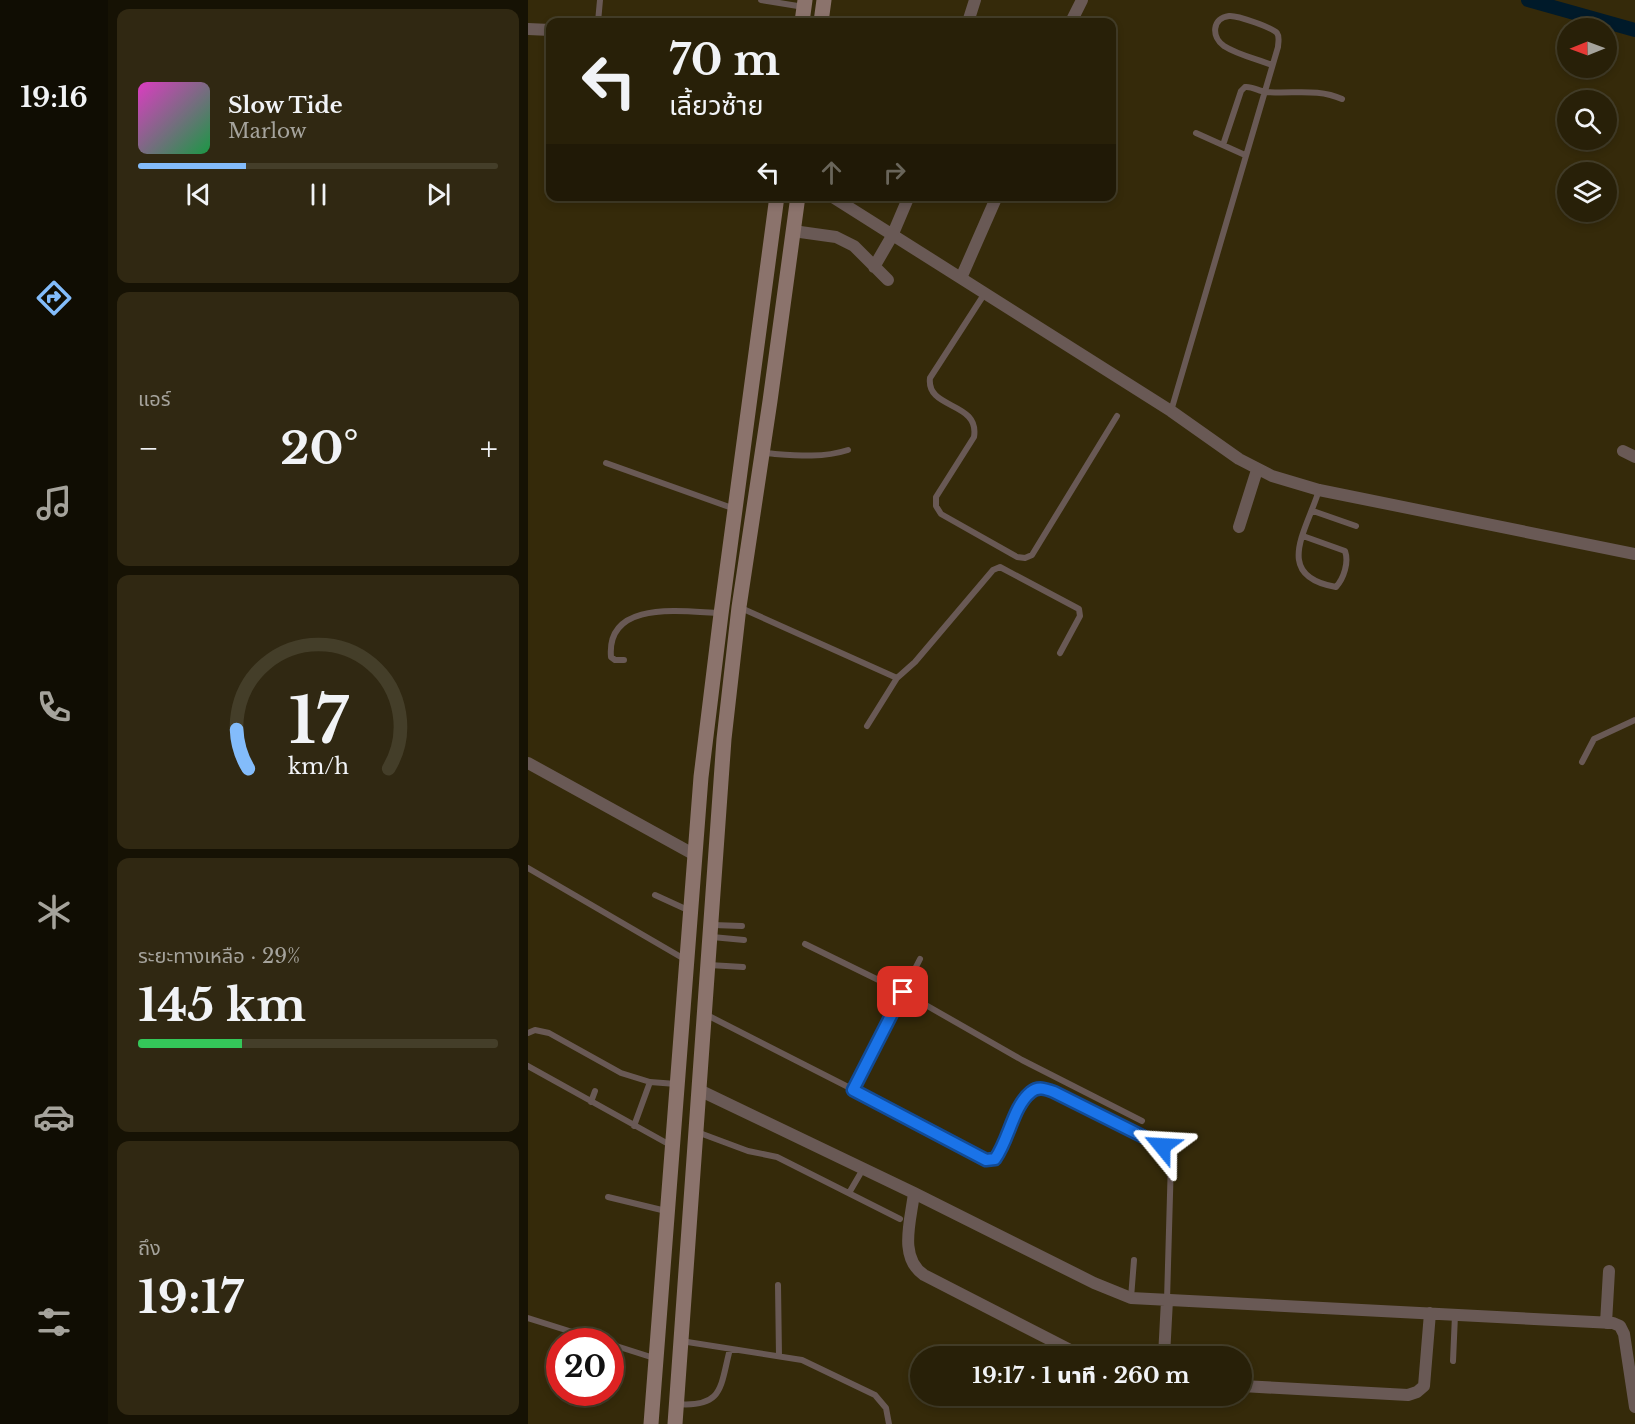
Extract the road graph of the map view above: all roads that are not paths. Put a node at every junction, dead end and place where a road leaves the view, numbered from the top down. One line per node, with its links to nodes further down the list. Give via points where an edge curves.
1 (600, 0): 7 (lane)
2 (761, 0): 6 (lane)
3 (824, 0): 8 (main road)
4 (975, 0): 9 (street)
5 (1082, 0): 10 (street)
6 (804, 10)
7 (598, 18)
8 (822, 18)
9 (969, 18)
10 (1073, 18)
11 (528, 29): 12 (street)
12 (546, 30)
13 (1272, 65): 13 (lane, via 1277,33 1233,15 1222,17 1215,31 1217,39); 14 (lane)
14 (1264, 92): 15 (lane, via 1314,91); 17 (lane, via 1249,86 1241,91); 18 (lane)
15 (1342, 99)
16 (1196, 132): 17 (lane)
17 (1223, 145): 18 (lane)
18 (1245, 155): 30 (lane)
19 (776, 201): 39 (main road)
20 (797, 201): 24 (main road)
21 (839, 201): 25 (street)
22 (907, 201): 25 (street)
23 (995, 201): 27 (street)
24 (793, 231): 26 (street, via 836,237 854,246); 34 (main road)
25 (892, 236): 26 (street); 27 (street)
26 (874, 267): 28 (street)
27 (961, 278): 29 (street)
28 (888, 280)
29 (984, 293): 30 (street); 31 (lane, via 930,378 933,393 973,419 976,428 936,497 941,514 1017,557 1032,555)
30 (1171, 411): 37 (street)
31 (1117, 416)
32 (848, 450): 34 (lane, via 807,456)
33 (1623, 451): 35 (street)
34 (762, 453): 45 (main road)
35 (1635, 457)
36 (606, 463): 39 (lane)
37 (1257, 470): 38 (street); 42 (street)
38 (1319, 490): 40 (lane); 44 (street)
39 (736, 509): 46 (main road)
40 (1313, 511): 41 (lane); 43 (lane)
41 (1356, 526)
42 (1239, 527)
43 (1303, 536): 43 (lane, via 1298,547 1303,572 1336,587 1347,561 1345,551)
44 (1635, 554)
45 (739, 607): 49 (lane); 59 (main road, via 724,739)
46 (721, 614): 48 (lane, via 638,614 617,629 610,646 611,657); 54 (main road)
47 (1060, 653): 49 (lane, via 1080,616 1079,609 1000,567 993,570)
48 (624, 660)
49 (897, 678): 51 (lane)
50 (1635, 720): 52 (lane, via 1594,739)
51 (867, 726)
52 (1582, 762)
53 (528, 763): 54 (street)
54 (695, 855): 57 (main road)
55 (528, 868): 63 (lane)
56 (655, 895): 57 (lane)
57 (690, 911): 63 (main road)
58 (742, 926): 59 (lane)
59 (710, 931): 60 (lane); 64 (main road)
60 (744, 940)
61 (805, 944): 66 (lane)
62 (920, 959): 66 (lane)
63 (686, 960): 73 (main road)
64 (709, 965): 65 (lane); 67 (main road)
65 (743, 967)
66 (903, 992): 75 (lane); 78 (lane, via 1022,1060)
67 (704, 1014): 74 (main road); 75 (lane)
68 (528, 1033): 69 (lane, via 549,1033)
69 (606, 1065): 71 (lane); 72 (lane)
70 (528, 1066): 77 (lane)
71 (603, 1073)
72 (650, 1082): 73 (lane); 79 (lane)
73 (676, 1084): 81 (main road)
74 (699, 1090): 80 (main road); 82 (street)
75 (853, 1090): 92 (lane, via 986,1160 995,1159 1003,1149 1020,1106 1032,1090 1042,1088 1162,1146 1171,1160)
76 (595, 1091): 77 (lane)
77 (591, 1102): 79 (lane)
78 (1142, 1121)
79 (634, 1126): 81 (lane)
80 (696, 1132): 83 (lane, via 777,1157); 98 (main road)
81 (672, 1147): 86 (main road)
82 (862, 1169): 83 (lane); 84 (street)
83 (849, 1193): 87 (lane)
84 (914, 1193): 91 (street); 99 (street, via 908,1242 914,1269)
85 (608, 1197): 86 (lane)
86 (668, 1211): 104 (main road)
87 (900, 1219)
88 (1134, 1260): 91 (lane)
89 (1609, 1271): 96 (street)
90 (778, 1285): 103 (lane)
91 (1131, 1298): 92 (street)
92 (1167, 1300): 93 (street); 100 (street)
93 (1430, 1313): 94 (street); 106 (street, via 1424,1386 1417,1392 1408,1395)
94 (1455, 1314): 96 (street); 105 (lane)
95 (528, 1317): 97 (lane)
96 (1606, 1323): 108 (street, via 1620,1326 1624,1334)
97 (561, 1328)
98 (679, 1341): 102 (lane); 107 (main road)
99 (1062, 1346)
100 (1165, 1346)
101 (624, 1348): 104 (lane)
102 (730, 1349): 103 (lane); 107 (lane, via 715,1397 694,1405)
103 (780, 1356): 111 (lane, via 802,1360 875,1395 886,1408)
104 (655, 1358): 109 (main road)
105 (1453, 1361)
106 (1252, 1387)
107 (675, 1404): 110 (main road)
108 (1635, 1407)
109 (651, 1424)
110 (675, 1424)
111 (889, 1424)

